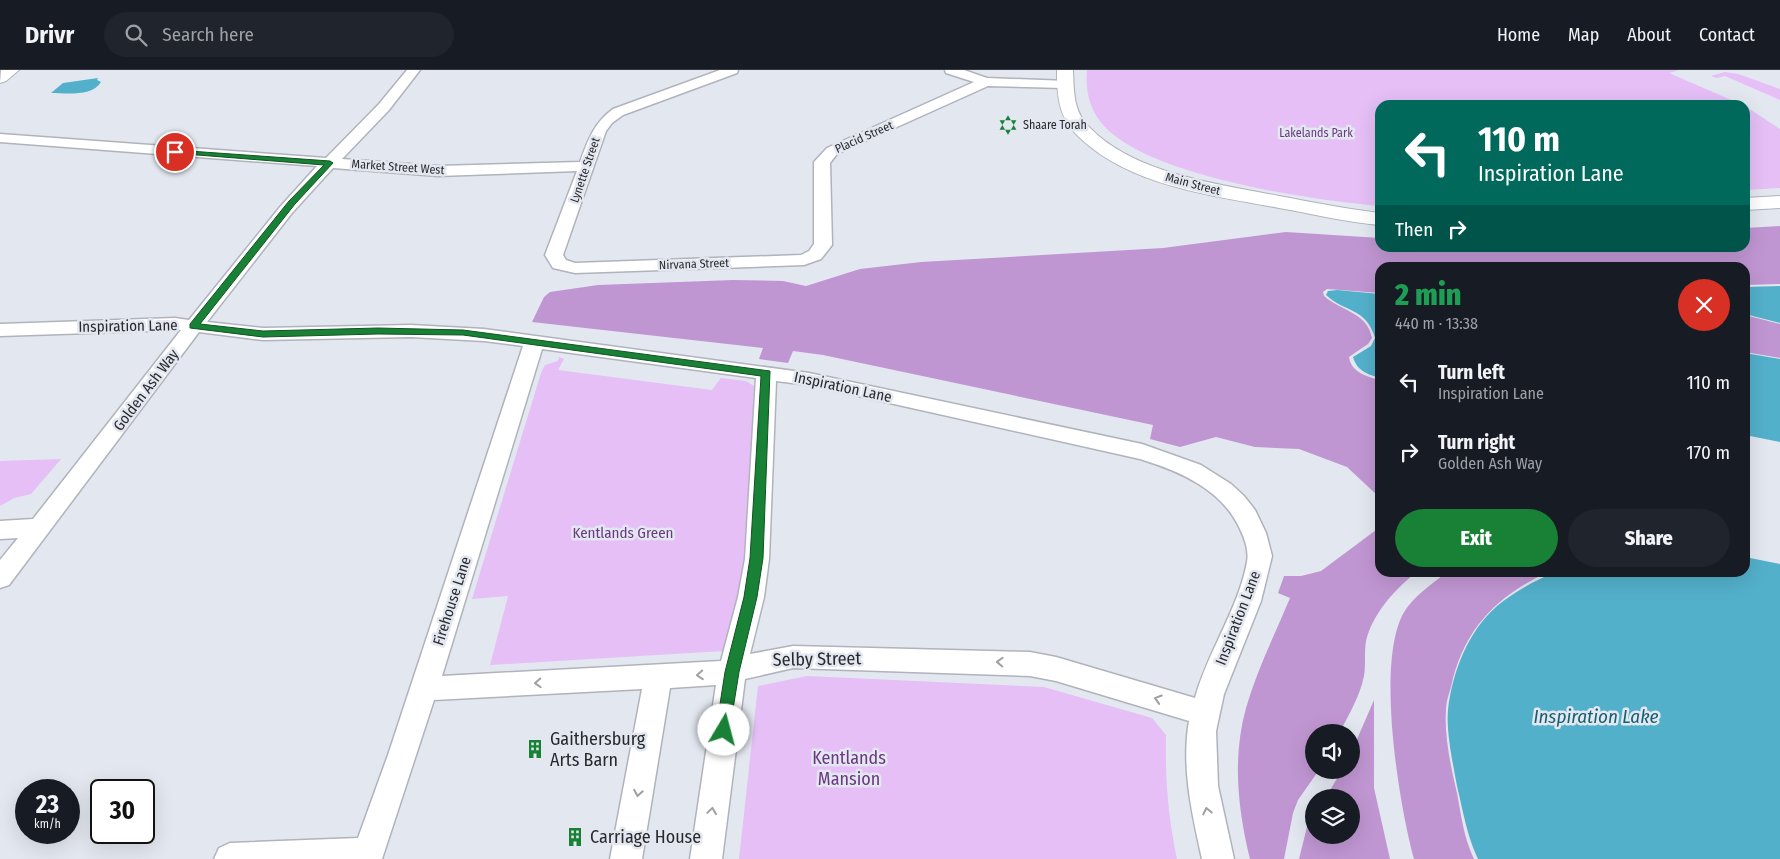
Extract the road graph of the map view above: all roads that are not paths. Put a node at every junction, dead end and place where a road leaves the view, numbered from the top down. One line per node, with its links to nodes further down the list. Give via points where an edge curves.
1 (11, 70): 6 (street)
2 (414, 70): 9 (street, Golden Ash Way, via 380,112)
3 (732, 70): 10 (street, Lynette Street, via 618,112 599,131)
4 (951, 70): 7 (street)
5 (1064, 77): 7 (street); 13 (street, Main Street, via 1068,106 1078,126 1095,142 1131,163 1173,180 1216,191)
6 (0, 78)
7 (986, 82): 14 (street, Placid Street, via 825,156 822,162)
8 (0, 138): 9 (street, Market Street West)
9 (330, 163): 10 (street, Market Street West, via 438,171); 16 (street, Golden Ash Way, via 292,202)
10 (587, 166): 15 (street, Lynette Street, via 554,255)
11 (1780, 202): 12 (street)
12 (1750, 204)
13 (1375, 218)
14 (823, 245): 15 (street, Nirvana Street, via 814,255 794,261 575,268)
15 (559, 264)
16 (194, 326): 17 (street, Inspiration Lane, via 168,324); 18 (street, Inspiration Lane, via 263,334 442,331); 20 (street, Golden Ash Way)
17 (0, 330)
18 (534, 342): 19 (street, Inspiration Lane); 25 (street, Firehouse Lane)
19 (766, 373): 23 (street, via 757,558); 26 (street, Inspiration Lane, via 809,379 1142,452 1187,467 1220,488 1234,501 1252,528 1258,542 1260,562 1212,685)
20 (39, 528): 21 (street); 22 (street, Golden Ash Way)
21 (0, 530)
22 (0, 578)
23 (732, 672): 24 (street, Selby Street, one-way to 24); 26 (street, Selby Street, one-way to 23, via 1030,664 794,657 760,661); 30 (street, one-way to 23)
24 (658, 676): 25 (street, Selby Street, one-way to 25); 29 (street, one-way to 29)
25 (424, 689): 27 (street, Firehouse Lane)
26 (1205, 713): 31 (street, Inspiration Lane, one-way to 26, via 1204,796 1201,738)
27 (367, 856): 28 (street)
28 (230, 859)
29 (626, 859)
30 (706, 859)
31 (1218, 859)

